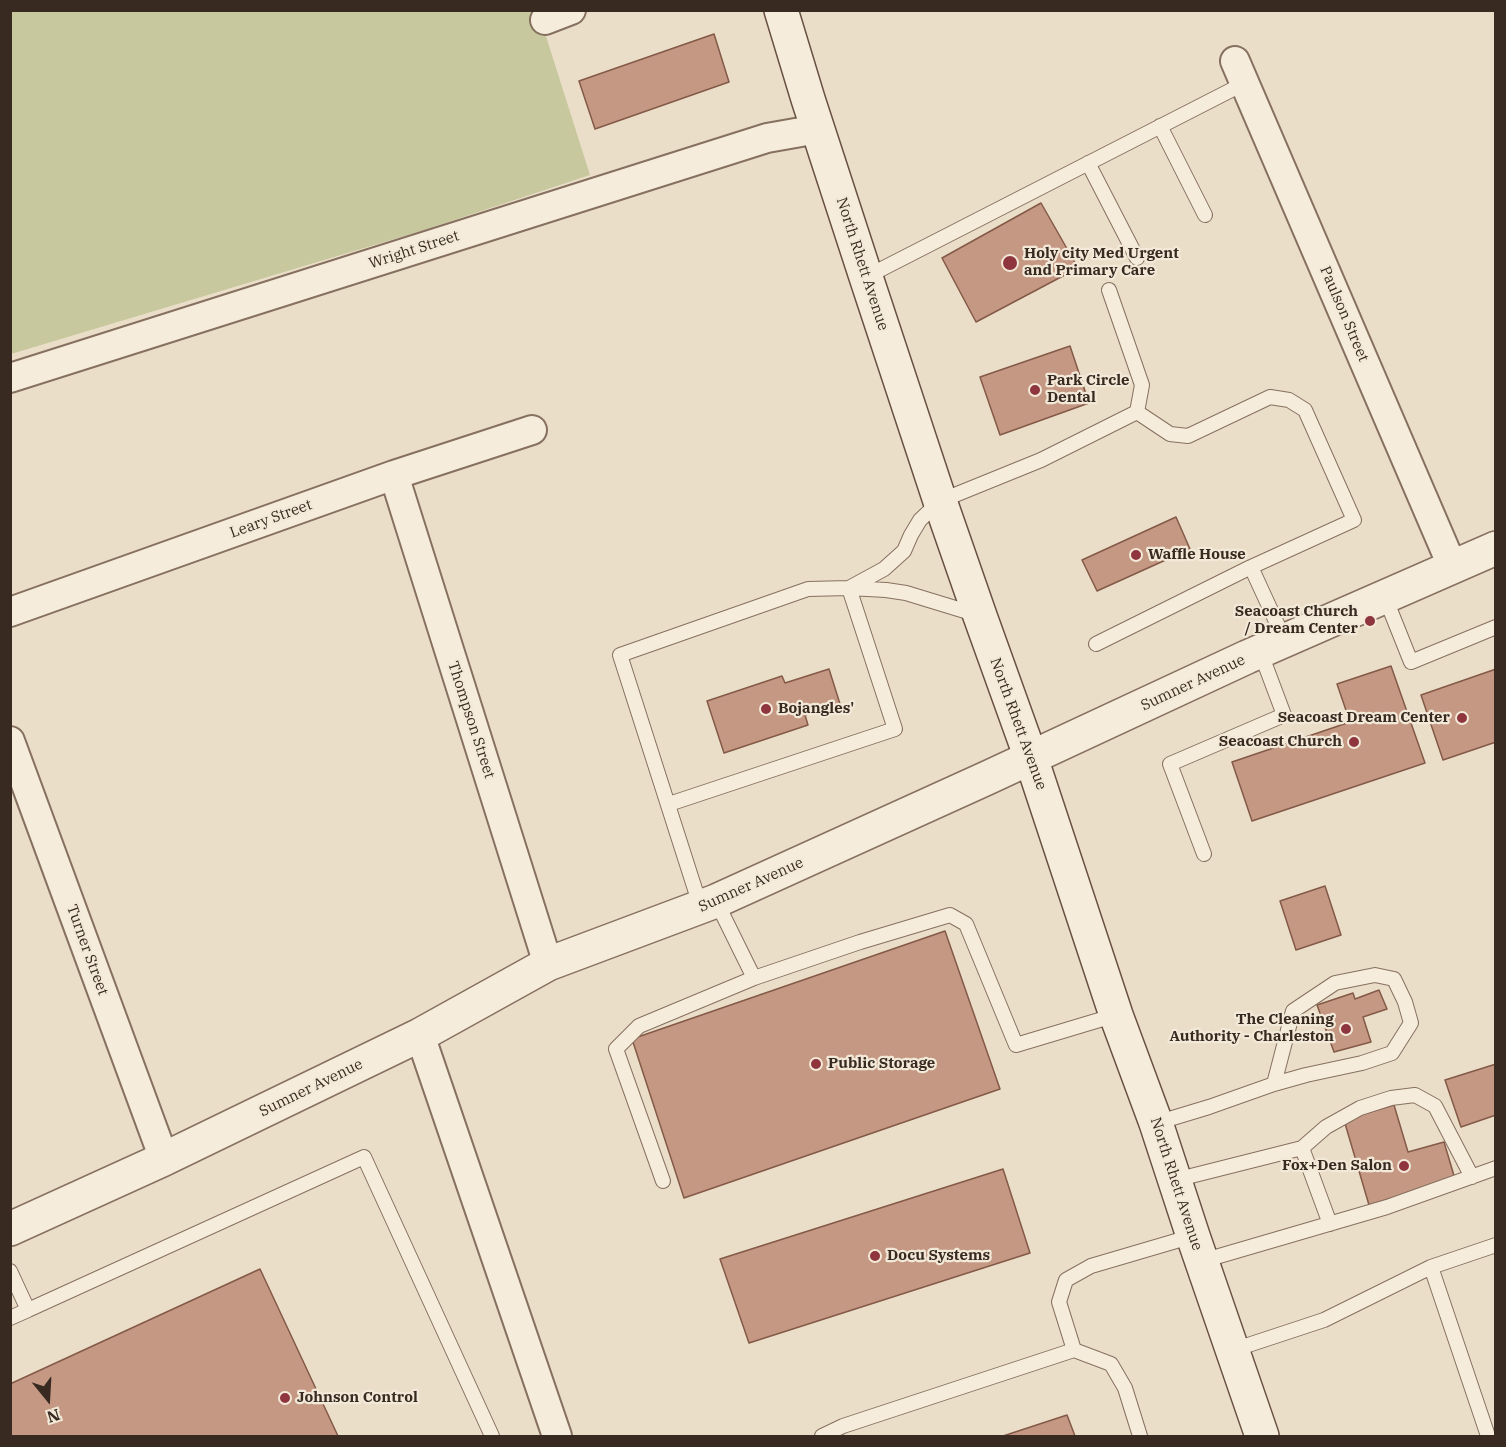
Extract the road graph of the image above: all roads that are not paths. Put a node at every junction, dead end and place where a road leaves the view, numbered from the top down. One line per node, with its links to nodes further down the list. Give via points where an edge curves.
1 (571, 10): 3 (street)
2 (781, 10): 6 (street, North Rhett Avenue)
3 (545, 20)
4 (1240, 72): 5 (lane); 19 (street, Paulson Street)
5 (1160, 126): 7 (lane); 8 (lane)
6 (818, 129): 10 (street, North Rhett Avenue); 12 (street, Wright Street, via 767,138)
7 (1088, 163): 9 (lane); 10 (lane)
8 (1204, 214)
9 (1137, 258)
10 (866, 277): 16 (street, North Rhett Avenue)
11 (1109, 290): 13 (lane, via 1142,385)
12 (10, 378)
13 (1137, 411): 16 (lane, via 1041,460); 18 (lane, via 1170,434 1188,436 1270,397 1289,400 1305,410 1354,520)
14 (532, 430): 15 (street, Leary Street)
15 (394, 475): 22 (street, Leary Street); 32 (street, Thompson Street)
16 (940, 501): 20 (lane, via 920,520 904,551 884,570); 23 (street, North Rhett Avenue)
17 (1496, 548): 19 (street, Sumner Avenue)
18 (1251, 567): 25 (lane); 26 (lane)
19 (1453, 568): 21 (street, Sumner Avenue)
20 (849, 588): 23 (lane, via 906,593); 29 (lane, via 895,729); 29 (lane, via 808,589 620,655)
21 (1385, 597): 24 (lane, via 1411,662); 26 (street, Sumner Avenue)
22 (10, 612)
23 (980, 616): 28 (street, North Rhett Avenue)
24 (1496, 627)
25 (1096, 644)
26 (1273, 646): 28 (street, Sumner Avenue); 30 (lane, via 1284,715 1170,764)
27 (10, 741): 39 (street, Turner Street)
28 (1031, 758): 31 (street, Sumner Avenue); 34 (street, North Rhett Avenue)
29 (669, 804): 31 (lane)
30 (1204, 854)
31 (709, 904): 32 (street, Sumner Avenue); 33 (lane)
32 (549, 964): 35 (street, Sumner Avenue)
33 (754, 978): 34 (lane, via 950,915 966,924 1016,1045); 43 (lane, via 639,1026 616,1049)
34 (1116, 1015): 37 (street, North Rhett Avenue)
35 (420, 1035): 39 (street, Sumner Avenue); 54 (street)
36 (1274, 1084): 36 (lane, via 1392,1053 1412,1023 1394,979 1376,975 1335,983 1293,1011); 37 (lane)
37 (1156, 1123): 42 (street, North Rhett Avenue)
38 (1302, 1148): 41 (lane, via 1326,1127 1360,1108 1415,1095 1435,1107); 42 (lane); 44 (lane)
39 (164, 1159): 45 (street, Sumner Avenue)
40 (1496, 1168): 41 (lane)
41 (1472, 1177): 44 (lane)
42 (1175, 1180): 47 (street, North Rhett Avenue)
43 (663, 1181)
44 (1330, 1224): 47 (lane)
45 (10, 1229)
46 (1496, 1245): 48 (lane)
47 (1198, 1249): 52 (lane, via 1091,1266 1066,1280 1059,1302); 53 (street, North Rhett Avenue)
48 (1431, 1267): 53 (lane, via 1324,1320); 59 (lane)
49 (10, 1271): 50 (lane)
50 (28, 1310): 51 (lane); 55 (lane, via 364,1157)
51 (10, 1318)
52 (1074, 1350): 56 (lane, via 843,1426); 57 (lane, via 1111,1364 1125,1388)
53 (1233, 1350): 58 (street, North Rhett Avenue)
54 (555, 1436)
55 (492, 1437)
56 (822, 1437)
57 (1140, 1437)
58 (1262, 1437)
59 (1488, 1437)

